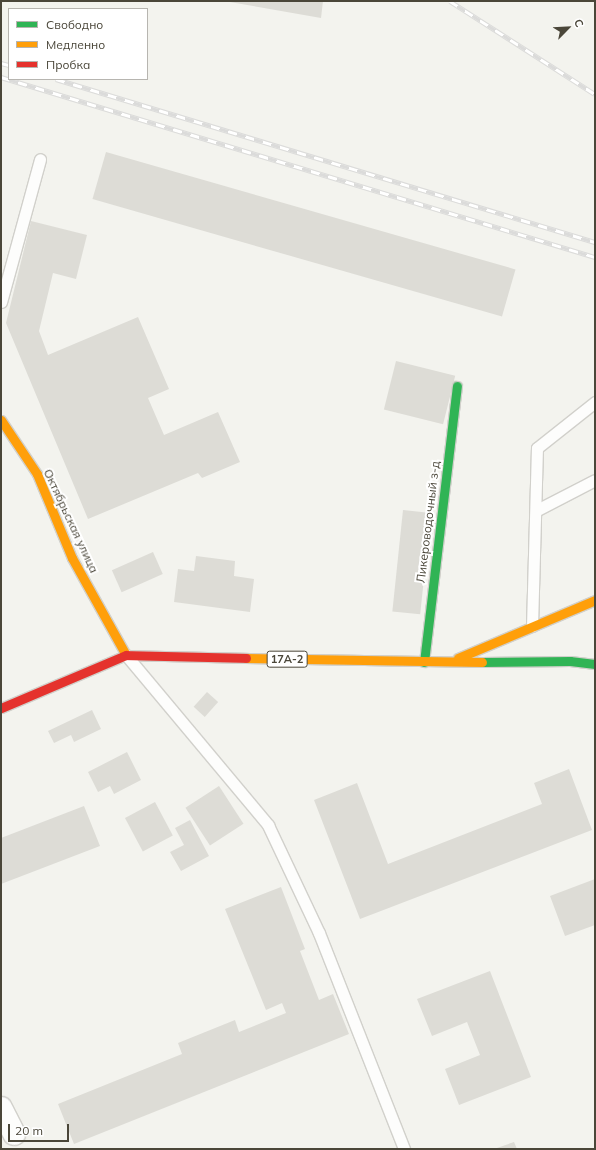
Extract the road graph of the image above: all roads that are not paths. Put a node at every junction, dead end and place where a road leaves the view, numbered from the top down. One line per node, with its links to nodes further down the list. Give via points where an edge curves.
1 (40, 159): 2 (lane)
2 (1, 302)
3 (457, 386): 11 (main road, Ликероводочный з-д)
4 (595, 402): 7 (lane, via 537,448)
5 (1, 420): 10 (main road, Октябрьская улица, via 37,474 72,558)
6 (595, 480): 7 (lane)
7 (537, 510): 9 (lane)
8 (595, 600): 9 (main road)
9 (532, 626): 12 (main road)
10 (126, 655): 11 (main road, 17А-2); 14 (main road, 17А-2); 17 (lane, via 268,825 319,933)
11 (424, 662): 12 (main road, 17А-2)
12 (448, 662): 13 (main road, via 570,661)
13 (595, 664)
14 (1, 708)
15 (1, 1108): 16 (street)
16 (14, 1134)
17 (404, 1149)

